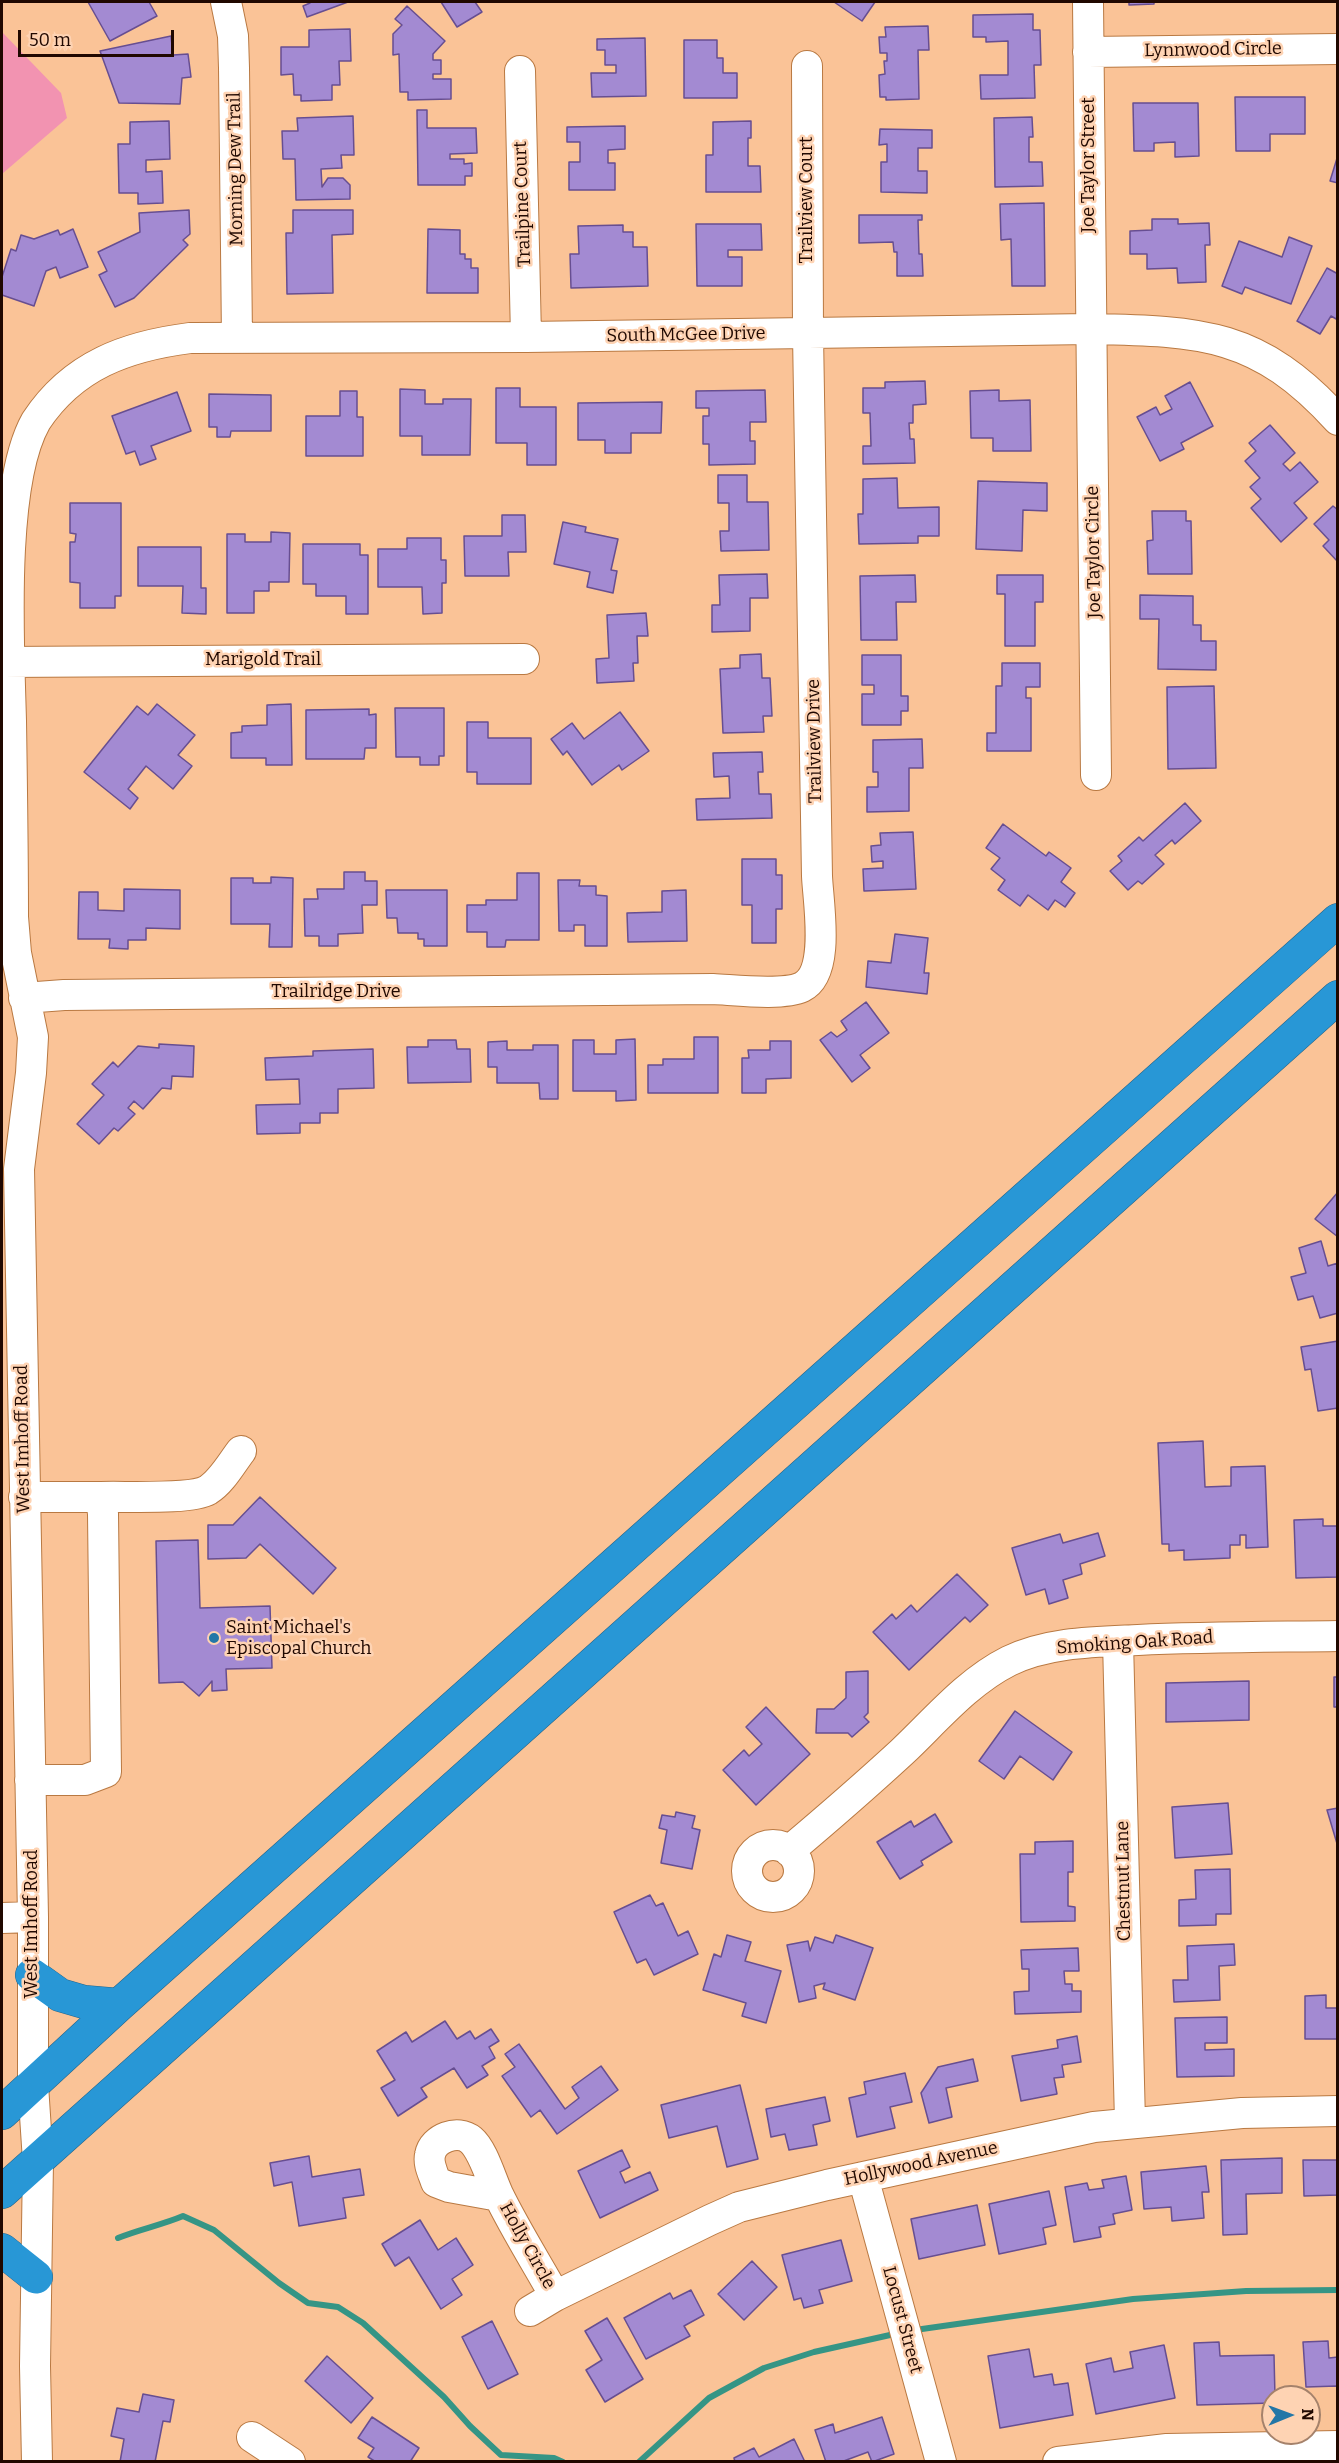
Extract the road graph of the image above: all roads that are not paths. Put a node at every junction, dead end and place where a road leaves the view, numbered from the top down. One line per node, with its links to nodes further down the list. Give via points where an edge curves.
1 (226, 2): 10 (street, Morning Dew Trail, via 233,36)
2 (1088, 2): 4 (street, Joe Taylor Street)
3 (1338, 49): 4 (street, Lynnwood Circle)
4 (1088, 52): 7 (street, Joe Taylor Street)
5 (807, 66): 8 (street, Trailview Court)
6 (520, 71): 9 (street, Trailpine Court)
7 (1090, 329): 8 (street, South McGee Drive); 11 (street, South McGee Drive, via 1200,334 1230,343 1258,354 1297,379); 15 (street, Joe Taylor Circle)
8 (808, 334): 9 (street, South McGee Drive); 17 (street, Trailview Drive, via 821,939 818,965 802,987 788,990)
9 (526, 337): 10 (street, South McGee Drive)
10 (237, 338): 12 (street, South McGee Drive, via 161,342 114,357 72,379)
11 (1338, 420)
12 (35, 422): 14 (street, West Imhoff Road, via 23,448 12,496)
13 (524, 658): 14 (street, Marigold Trail)
14 (5, 662): 19 (street, West Imhoff Road, via 16,953)
15 (1096, 775)
16 (1338, 920): 32 (highway)
17 (648, 990): 19 (street, Trailridge Drive, via 64,994)
18 (1338, 997): 37 (highway)
19 (24, 998): 20 (street, West Imhoff Road, via 33,1038 32,1073 19,1169)
20 (11, 1326): 22 (street, West Imhoff Road)
21 (241, 1451): 23 (street, via 217,1483 205,1491 190,1495)
22 (24, 1497): 23 (street); 24 (street, West Imhoff Road)
23 (101, 1497): 27 (street, via 106,1772 86,1780)
24 (14, 1621): 27 (street, West Imhoff Road)
25 (1338, 1636): 26 (street, Smoking Oak Road)
26 (1118, 1641): 28 (street, Smoking Oak Road, via 1035,1651 986,1675); 36 (street, Chestnut Lane)
27 (30, 1780): 29 (street, West Imhoff Road)
28 (789, 1851)
29 (33, 1917): 30 (street); 31 (street, West Imhoff Road)
30 (2, 1918)
31 (32, 1975): 32 (highway, via 60,1995); 33 (street, West Imhoff Road)
32 (119, 2005): 33 (highway)
33 (33, 2085): 35 (highway); 37 (street, West Imhoff Road)
34 (1338, 2111): 36 (street, Hollywood Avenue, via 1242,2113)
35 (2, 2113)
36 (1130, 2122): 38 (street, Hollywood Avenue, via 1048,2136)
37 (38, 2161): 39 (highway); 42 (street, West Imhoff Road)
38 (863, 2178): 43 (street, Hollywood Avenue, via 739,2207); 48 (street, Locust Street)
39 (2, 2192)
40 (499, 2196): 43 (street, Holly Circle)
41 (2, 2250): 42 (highway)
42 (36, 2277): 46 (street, West Imhoff Road)
43 (542, 2303)
44 (252, 2437): 47 (street)
45 (1338, 2446): 49 (street, via 1167,2449)
46 (37, 2462)
47 (291, 2462)
48 (940, 2462)
49 (1058, 2462)

